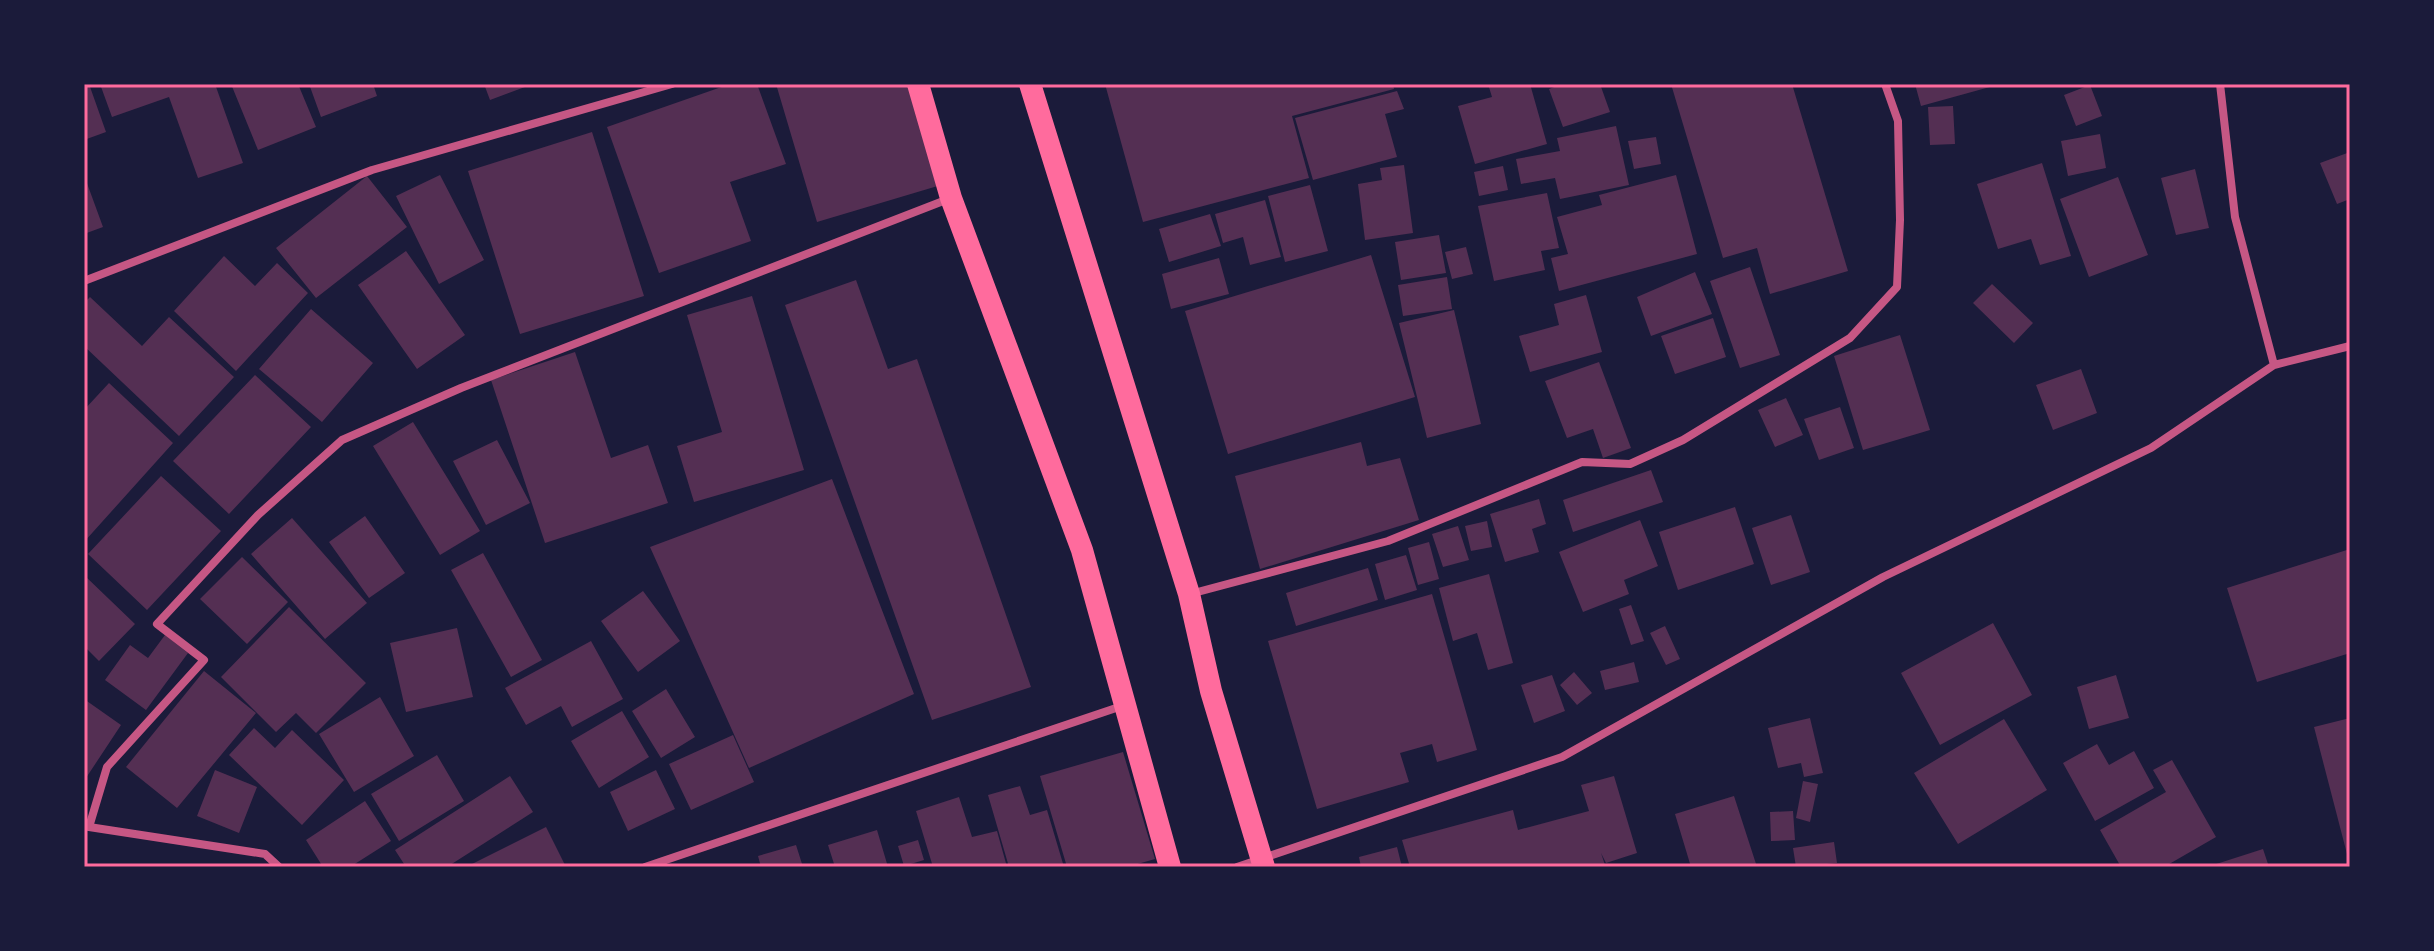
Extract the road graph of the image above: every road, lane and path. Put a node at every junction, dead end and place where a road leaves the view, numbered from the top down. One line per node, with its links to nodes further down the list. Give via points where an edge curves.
1 (672, 84): 7 (street, via 372,170)
2 (918, 84): 6 (highway)
3 (1030, 84): 10 (highway)
4 (1885, 84): 10 (street, via 1898,121 1897,287 1850,338 1683,440 1630,464 1582,462 1388,541)
5 (2220, 84): 9 (street, via 2235,217)
6 (951, 198): 11 (highway, via 1082,550); 13 (street, via 461,388 342,440 258,515 157,624 204,660 107,767 89,827 265,854)
7 (84, 281)
8 (2350, 346): 9 (street)
9 (2274, 365): 12 (street, via 2151,448 1883,577 1562,757)
10 (1189, 594): 12 (highway, via 1211,691)
11 (1126, 704): 14 (street); 15 (highway)
12 (1263, 862): 16 (street)
13 (279, 867)
14 (645, 867)
15 (1170, 867)
16 (1237, 867)

